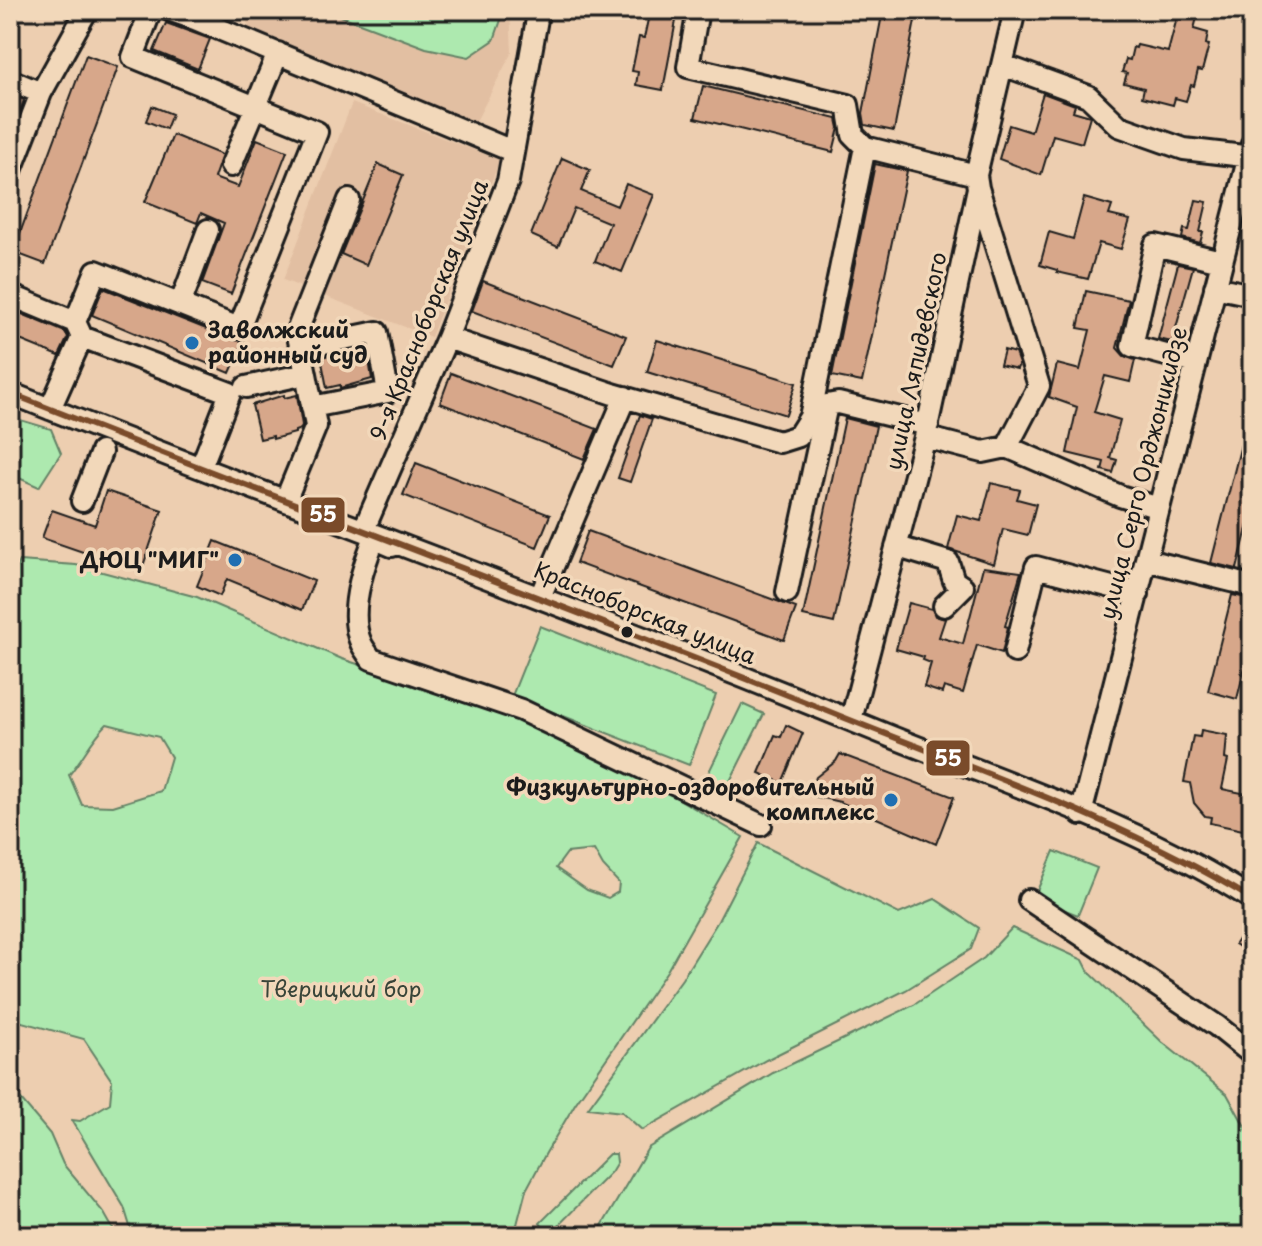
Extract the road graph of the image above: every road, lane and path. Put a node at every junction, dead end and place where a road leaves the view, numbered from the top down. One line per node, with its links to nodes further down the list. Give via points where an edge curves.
1 (87, 10): 11 (street)
2 (151, 10): 12 (street, via 133,57)
3 (169, 10): 7 (street)
4 (536, 10): 15 (street, 9-я Красноборская улица)
5 (698, 10): 13 (street, via 688,67 848,105 853,135)
6 (1015, 10): 9 (street, улица Ляпидевского)
7 (197, 14): 8 (street)
8 (278, 53): 12 (street); 15 (street)
9 (1003, 65): 16 (street, via 1088,96 1119,126 1184,149); 19 (street, улица Ляпидевского)
10 (10, 80): 11 (street)
11 (41, 93): 14 (street)
12 (256, 106): 17 (street); 26 (street, via 317,132 239,328)
13 (865, 147): 19 (street); 37 (street)
14 (14, 150): 18 (street)
15 (512, 151): 28 (street, 9-я Красноборская улица, via 508,181)
16 (1251, 152): 22 (street, улица Серго Орджоникидзе)
17 (231, 166)
18 (10, 173)
19 (977, 182): 38 (street, улица Ляпидевского); 39 (street, via 1039,386)
20 (349, 200): 29 (street, via 297,331)
21 (208, 230): 26 (street)
22 (1221, 261): 23 (street, улица Серго Орджоникидзе); 30 (street, via 1155,245 1132,346)
23 (1215, 287): 25 (street); 30 (street, улица Серго Орджоникидзе)
24 (10, 295): 27 (street)
25 (1252, 295)
26 (180, 305): 27 (street, via 96,271)
27 (79, 329): 32 (street); 36 (street)
28 (447, 338): 34 (street); 45 (street, 9-я Красноборская улица)
29 (300, 348): 31 (street); 35 (street, via 377,332 388,392)
30 (1196, 363): 44 (street, улица Серго Орджоникидзе)
31 (306, 374): 32 (street); 35 (street)
32 (243, 383): 41 (street)
33 (10, 393): 36 (street, Красноборская улица)
34 (625, 397): 37 (street, via 779,442 798,436); 52 (street)
35 (312, 407): 42 (street, via 316,426)
36 (50, 409): 41 (street, Красноборская улица)
37 (819, 411): 38 (street, via 838,403); 50 (street)
38 (926, 431): 39 (street, via 983,452); 46 (street, улица Ляпидевского)
39 (1007, 447): 44 (street)
40 (101, 452): 43 (street)
41 (201, 467): 42 (street, Красноборская улица)
42 (286, 499): 45 (street, Красноборская улица)
43 (82, 501)
44 (1159, 508): 47 (street, улица Серго Орджоникидзе)
45 (364, 529): 48 (street, Красноборская улица)
46 (898, 547): 53 (street, via 948,562 954,581 963,587); 55 (street, улица Ляпидевского)
47 (1146, 560): 49 (street); 51 (street, улица Серго Орджоникидзе)
48 (456, 565): 52 (street, Красноборская улица); 57 (street, via 445,567 373,542 356,623 371,659 521,710)
49 (1252, 586)
50 (787, 592)
51 (1138, 594): 54 (street, via 1036,567); 56 (street, улица Серго Орджоникидзе)
52 (540, 597): 55 (street, Красноборская улица)
53 (944, 606)
54 (1015, 652)
55 (851, 720): 56 (street, Красноборская улица)
56 (1081, 814): 58 (street, Красноборская улица, via 1218,877)
57 (761, 825)
58 (1252, 899)
59 (1029, 900): 60 (street)
60 (1252, 1054)

